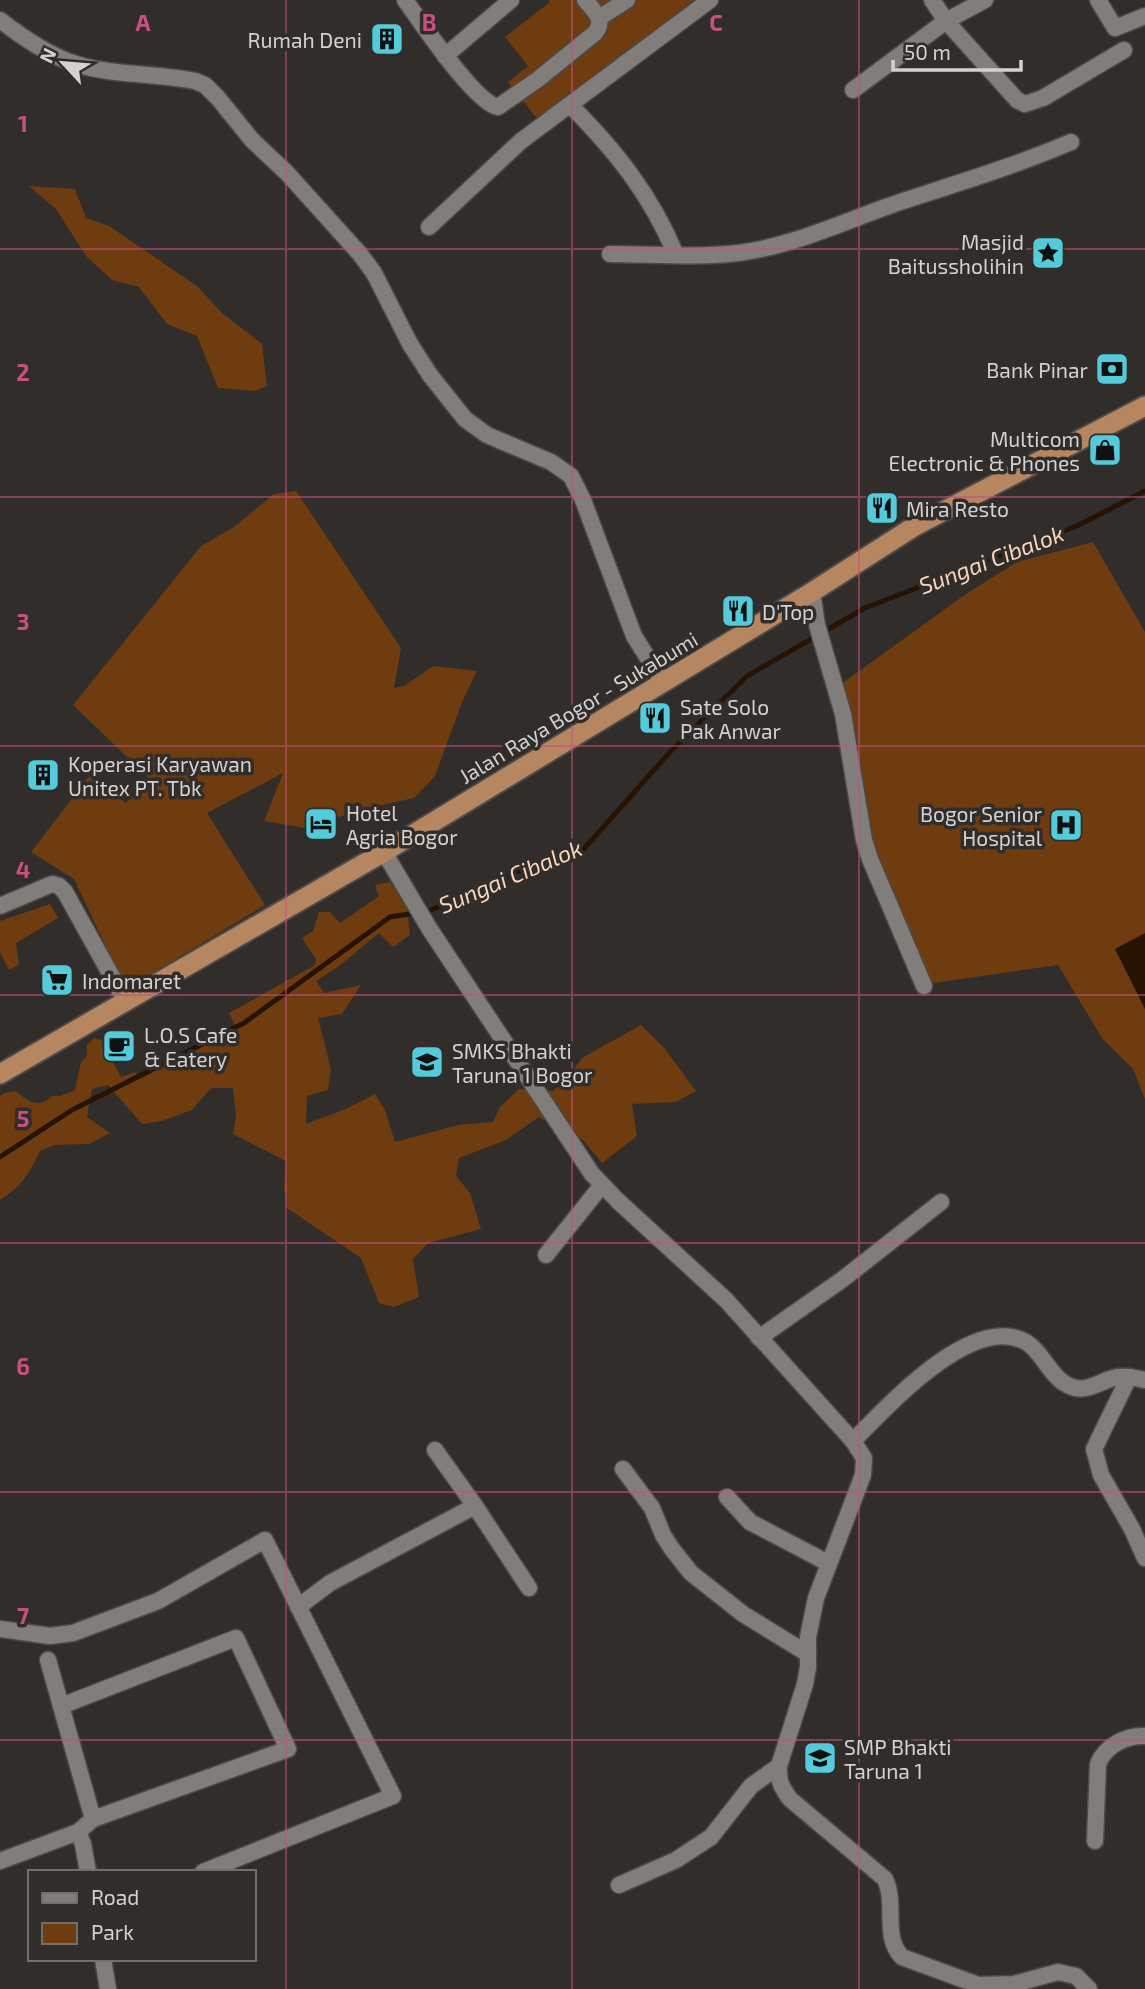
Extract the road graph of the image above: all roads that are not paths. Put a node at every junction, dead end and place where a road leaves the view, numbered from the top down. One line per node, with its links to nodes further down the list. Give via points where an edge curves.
1 (405, 0): 14 (street)
2 (512, 0): 14 (street)
3 (585, 0): 10 (street)
4 (627, 0): 10 (street)
5 (710, 0): 16 (street)
6 (932, 0): 12 (street)
7 (985, 0): 12 (street)
8 (1098, 0): 9 (street, via 1115,29)
9 (1145, 16)
10 (599, 18): 14 (street, via 599,28 590,38 498,107)
11 (0, 20): 23 (street, via 76,64 188,79 208,88 360,254 410,344 465,419 487,435 551,462 571,476 634,636)
12 (946, 21): 13 (street, via 1025,104); 15 (street)
13 (1124, 50)
14 (445, 56)
15 (853, 90)
16 (570, 106): 18 (street, via 521,141); 20 (street, via 605,141 642,189)
17 (1071, 142): 20 (street, via 778,244 740,253)
18 (429, 227)
19 (610, 254): 20 (street)
20 (676, 255)
21 (1145, 406): 22 (highway, Jalan Raya Bogor - Sukabumi, via 915,526)
22 (812, 592): 23 (highway, Jalan Raya Bogor - Sukabumi); 26 (street, via 843,714 867,849)
23 (663, 682): 24 (highway, Jalan Raya Bogor - Sukabumi)
24 (384, 852): 27 (highway, Jalan Raya Bogor - Sukabumi); 29 (street, via 429,929)
25 (0, 906): 27 (street, via 52,884 59,886)
26 (924, 986)
27 (126, 1002): 28 (highway, Jalan Raya Bogor - Sukabumi)
28 (0, 1074)
29 (603, 1185): 31 (street); 32 (street)
30 (941, 1202): 32 (street)
31 (546, 1255)
32 (759, 1338): 35 (street)
33 (1129, 1377): 34 (street); 35 (street, via 1087,1388 1072,1387 1024,1342 1004,1337 981,1340 956,1350 902,1392); 40 (street, via 1094,1450 1101,1475)
34 (1145, 1380)
35 (853, 1441): 41 (street, via 864,1458 863,1475)
36 (435, 1450): 39 (street)
37 (623, 1469): 45 (street, via 691,1573 743,1614)
38 (727, 1497): 41 (street, via 750,1522)
39 (475, 1506): 42 (street); 43 (street, via 330,1583)
40 (1145, 1558)
41 (828, 1563): 45 (street, via 811,1617)
42 (529, 1588)
43 (298, 1606): 44 (street, via 265,1540 158,1601 73,1633 50,1636); 55 (street, via 393,1796)
44 (0, 1629)
45 (808, 1654): 49 (street, via 805,1684)
46 (48, 1660): 47 (street)
47 (61, 1706): 50 (street); 50 (street, via 236,1638 288,1749)
48 (1145, 1736): 52 (street, via 1120,1741 1100,1758)
49 (779, 1766): 56 (street, via 751,1786 711,1837 676,1860); 59 (street, via 778,1778 790,1799 885,1879 891,1898 892,1941 902,1957 978,1985 1014,1984 1058,1972 1076,1976)
50 (93, 1819): 51 (street)
51 (78, 1832): 53 (street); 54 (street)
52 (1095, 1841)
53 (0, 1861)
54 (88, 1870)
55 (208, 1870)
56 (619, 1885)
57 (103, 1961): 58 (street)
58 (108, 1989)
59 (1089, 1989)

